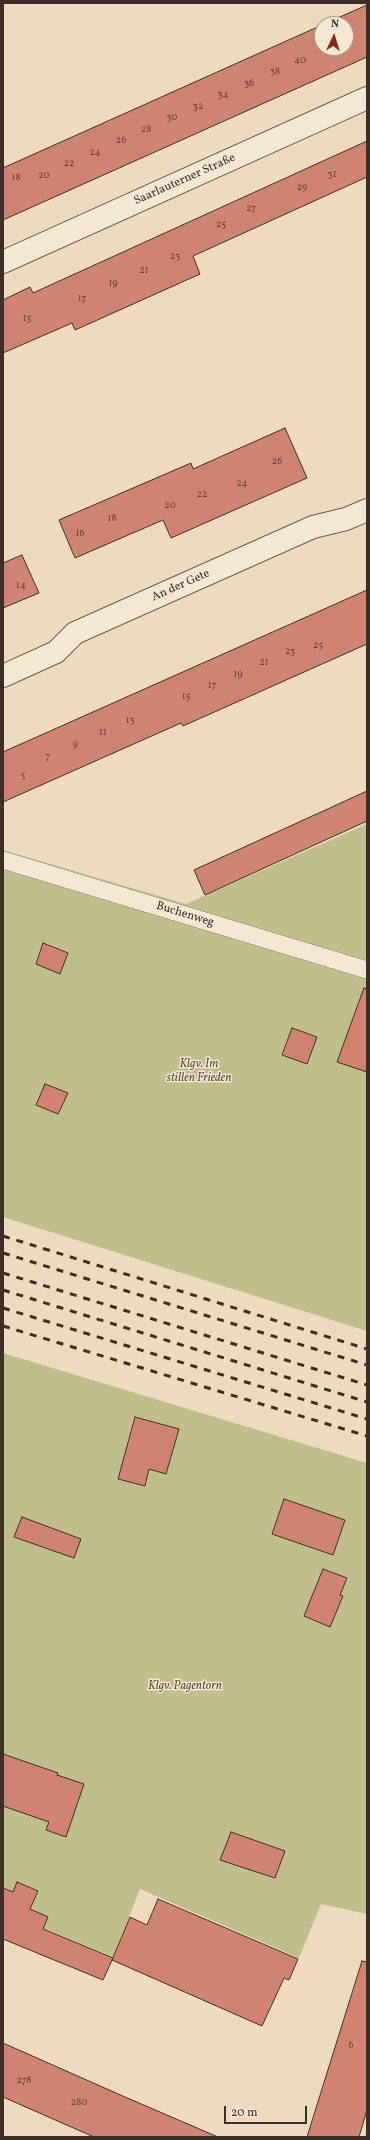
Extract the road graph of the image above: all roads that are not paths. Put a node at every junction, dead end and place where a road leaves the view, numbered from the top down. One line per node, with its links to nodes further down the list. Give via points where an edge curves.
1 (367, 98): 2 (street, Saarlauterner Straße)
2 (3, 262)
3 (367, 510): 4 (street, An der Gete, via 346,519 313,527 75,633 56,652)
4 (3, 676)
5 (3, 860): 6 (lane, Buchenweg)
6 (367, 970)

